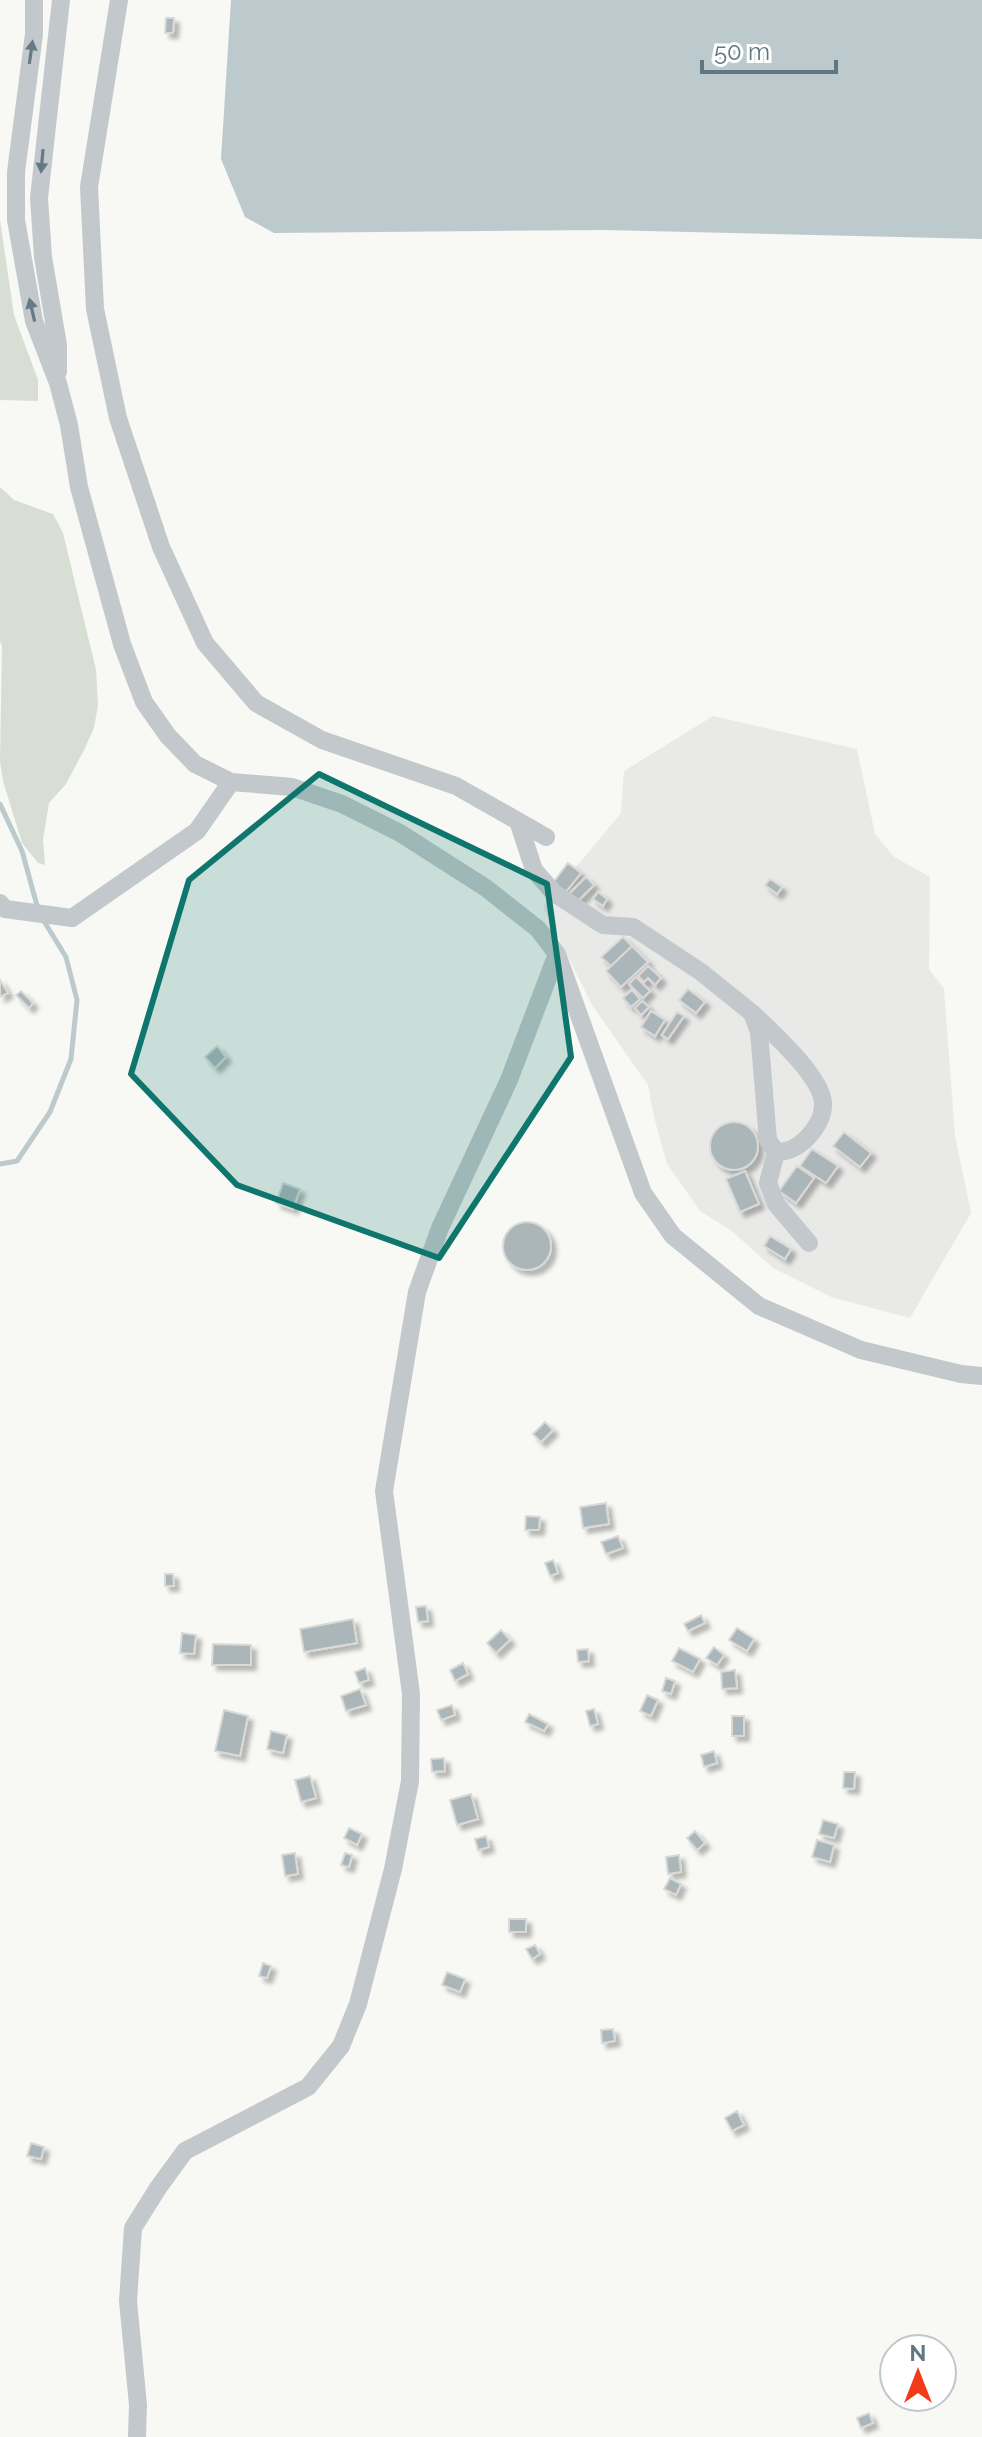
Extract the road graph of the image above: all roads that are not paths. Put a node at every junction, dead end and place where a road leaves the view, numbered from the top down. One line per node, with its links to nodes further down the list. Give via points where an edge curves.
1 (34, 0): 4 (street, one-way to 1, via 34,321 16,220)
2 (61, 0): 4 (street, one-way to 4, via 39,198)
3 (119, 0): 6 (street, via 89,187 95,309 118,418 161,547 205,643 256,703 322,740 456,786)
4 (58, 383): 5 (street, via 79,487 122,644 144,702 195,764)
5 (231, 782): 8 (street, via 197,831 72,918 5,909); 9 (street, via 292,787 400,833 486,888 538,929)
6 (518, 821): 7 (street); 10 (street, via 534,870 554,893 603,925 633,927)
7 (546, 837)
8 (0, 903)
9 (557, 954): 13 (street, via 643,1193 673,1236 759,1306 861,1350); 14 (street, via 417,1292 384,1491 411,1694 410,1781 358,2004 341,2046 308,2087 185,2151 133,2228 128,2301)
10 (752, 1013): 11 (street, via 759,1032 768,1140); 11 (street, via 809,1074 823,1100 821,1120 810,1135 790,1152)
11 (776, 1152): 12 (street, via 768,1183 776,1204)
12 (809, 1243)
13 (982, 1376)
14 (137, 2437)

